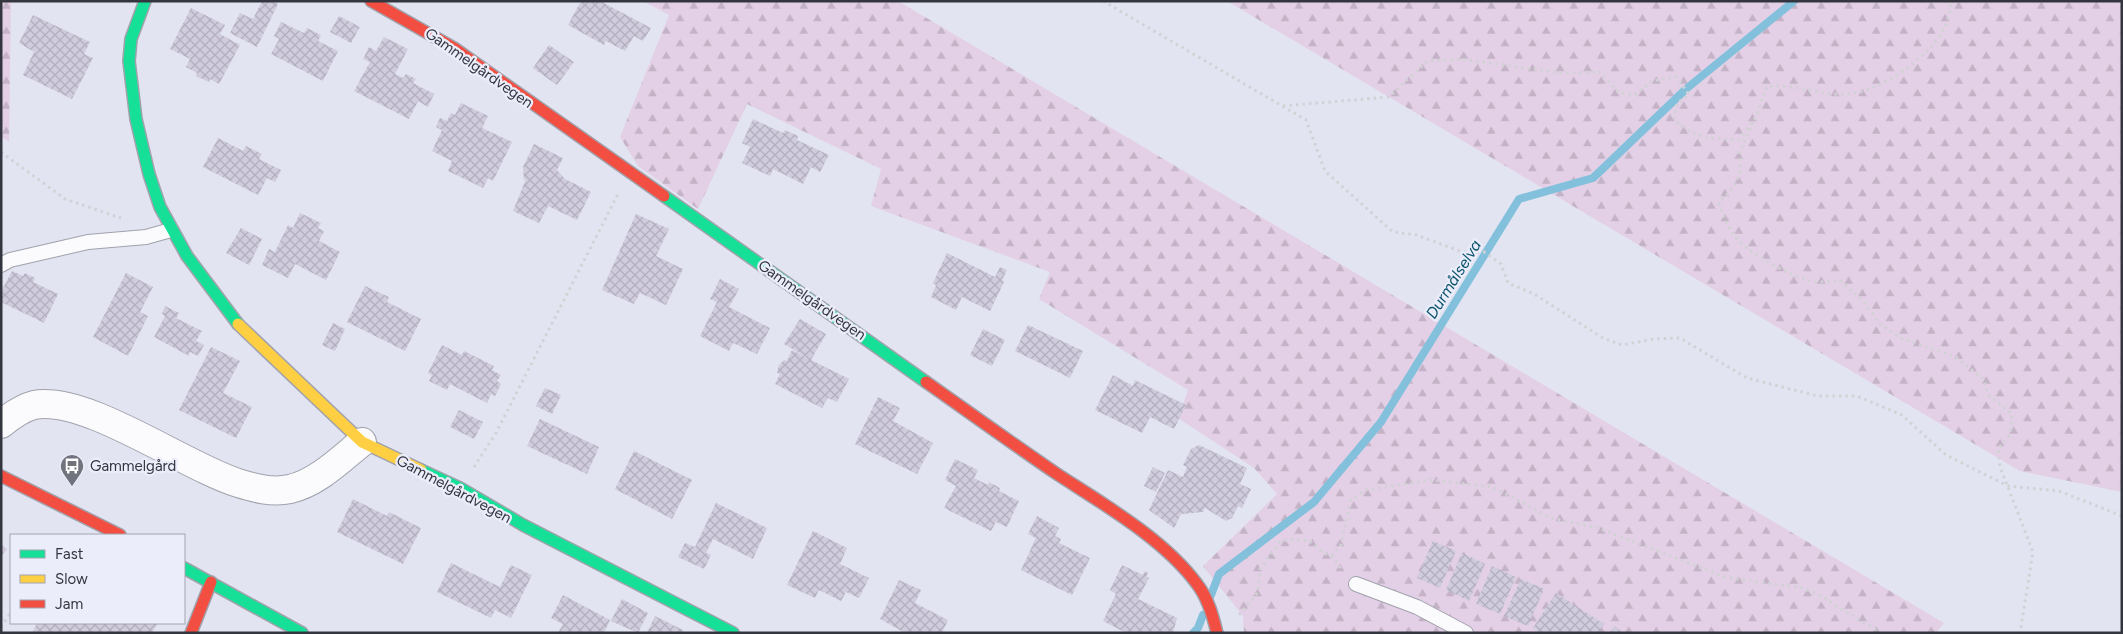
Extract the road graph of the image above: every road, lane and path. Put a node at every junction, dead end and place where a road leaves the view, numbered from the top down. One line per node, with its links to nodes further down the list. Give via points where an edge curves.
1 (145, 1): 9 (street, Gammelgårdvegen, via 129,48 132,94 149,174)
2 (371, 1): 8 (street, Gammelgårdvegen, via 454,48)
3 (1103, 1): 5 (path)
4 (1950, 1): 6 (path, via 1950,10 1938,42 1903,73 1873,89 1833,94 1788,85 1767,86)
5 (1283, 106): 6 (path, via 1389,97 1427,61 1460,59 1560,73 1600,72 1619,94 1634,95 1652,80 1677,77 1689,95 1677,103 1674,120 1688,132 1708,139 1739,139); 15 (path, via 1306,120 1324,170 1393,232 1417,235 1462,252 1484,252 1501,264 1508,283 1534,294 1603,338 1622,345 1680,338 1747,378 1818,396 1856,396 1902,415 1946,456)
6 (1756, 117): 15 (path, via 1739,152 1743,164 1741,175 1728,195 1719,202 1724,219 1738,241 1786,271 1816,282 1840,280 1862,300 1878,323 1900,338 1956,357 1984,380 1988,395 2012,414 2010,435 1998,450 2000,467)
7 (2, 152): 10 (path, via 65,200 134,224)
8 (628, 172): 16 (path, via 496,433); 24 (street, Gammelgårdvegen, via 1018,448 1137,527 1198,585)
9 (171, 230): 10 (lane); 13 (street, Gammelgårdvegen, via 204,281 244,330)
10 (146, 237): 11 (lane, via 88,242 10,260)
11 (1, 265)
12 (1, 424): 13 (street, via 34,405 48,404 82,411 225,479 274,491 304,484)
13 (362, 442): 16 (street, Gammelgårdvegen)
14 (1, 476): 18 (street)
15 (2008, 486): 17 (path, via 2059,492); 30 (path, via 2033,552)
16 (460, 488): 27 (street, Gammelgårdvegen, via 523,525)
17 (2122, 516)
18 (118, 534)
19 (185, 569): 20 (street)
20 (211, 582): 25 (street); 26 (street)
21 (1356, 584): 28 (lane, via 1417,607)
22 (10, 614): 23 (path)
23 (1, 627)
24 (1217, 631): 29 (path, via 1232,625 1258,592 1260,569 1280,542 1292,539 1310,541 1324,553 1332,555 1341,545 1351,500 1365,490 1432,480 1493,487 1551,518 1598,528 1726,577 1803,588)
25 (191, 633)
26 (302, 633)
27 (733, 633)
28 (1466, 633)
29 (1881, 633)
30 (2020, 633)

